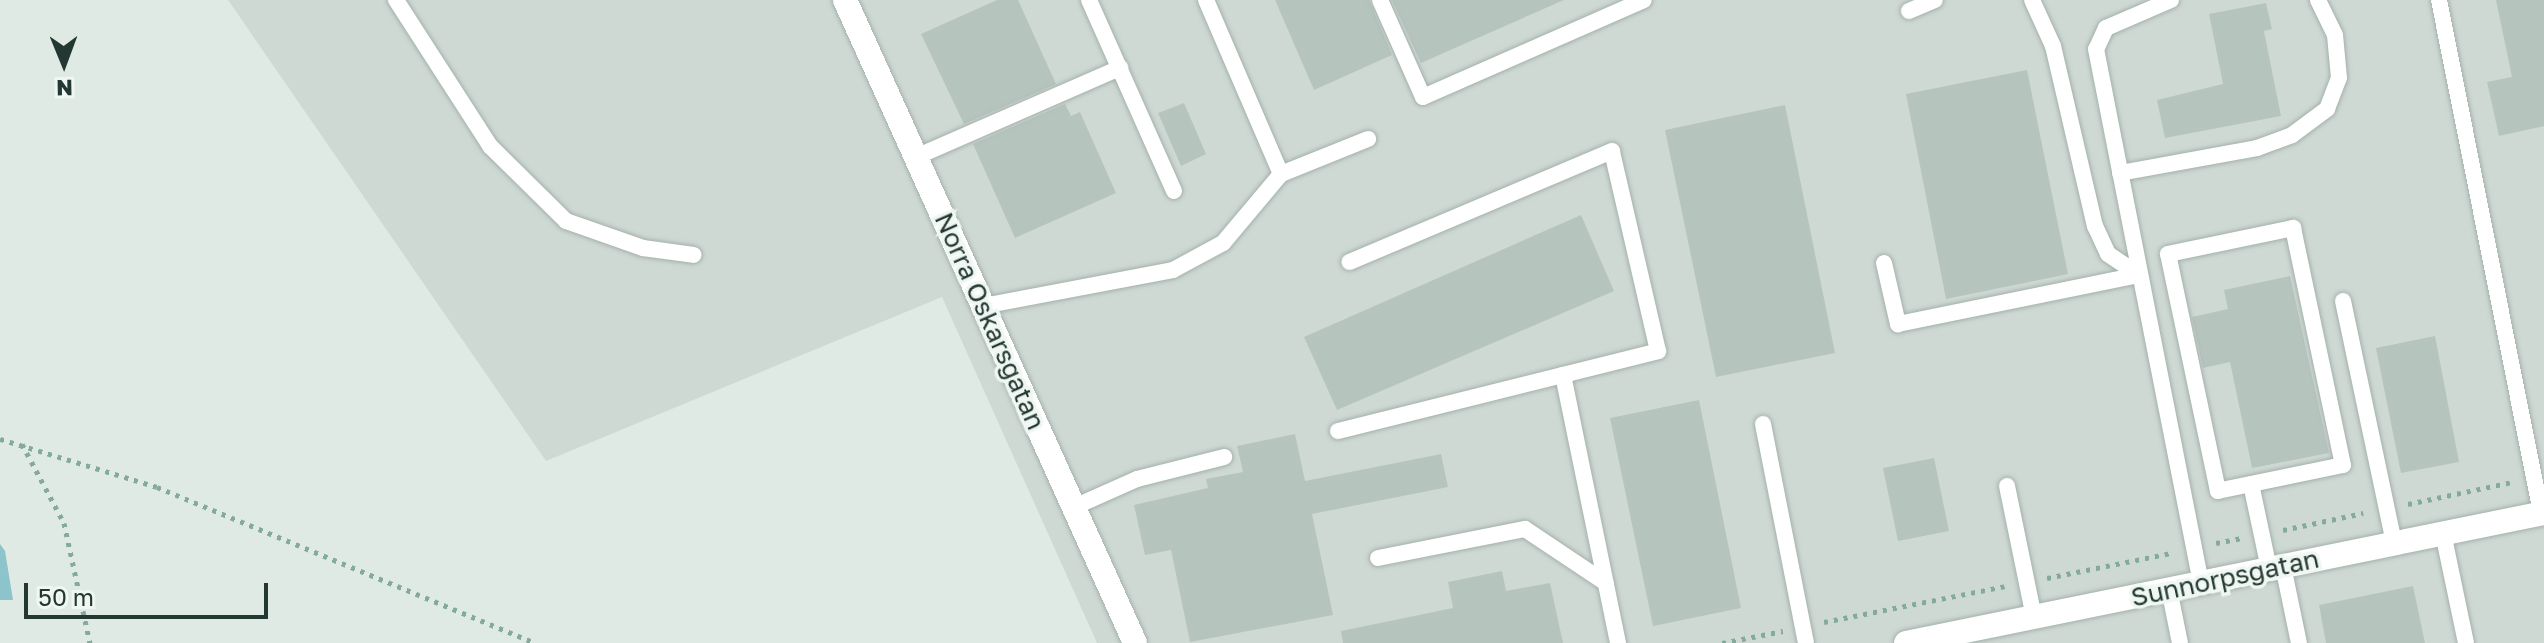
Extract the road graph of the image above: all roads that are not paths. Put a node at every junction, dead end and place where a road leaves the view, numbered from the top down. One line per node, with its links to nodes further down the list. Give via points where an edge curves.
1 (396, 0): 19 (lane, via 490,146 566,221 643,248)
2 (845, 0): 15 (street, Norra Oskarsgatan)
3 (1089, 0): 13 (lane)
4 (1206, 0): 17 (lane)
5 (1380, 0): 6 (lane, via 1423,97)
6 (1644, 0)
7 (1935, 0): 12 (lane)
8 (2032, 0): 22 (lane, via 2053,46 2095,226 2108,254)
9 (2171, 0): 16 (lane, via 2106,28 2096,49)
10 (2318, 0): 16 (lane, via 2335,35 2339,78 2327,109 2292,135 2257,148)
11 (2439, 0): 32 (lane)
12 (1909, 11)
13 (1120, 68): 15 (lane); 18 (lane)
14 (1368, 139): 17 (lane)
15 (916, 157): 24 (street, Norra Oskarsgatan)
16 (2120, 173): 22 (lane)
17 (1281, 174): 24 (lane, via 1223,243 1173,270 1090,290)
18 (1174, 191)
19 (694, 255)
20 (1349, 262): 25 (lane, via 1612,151 1658,351)
21 (1884, 263): 22 (lane, via 1898,324)
22 (2139, 275): 38 (lane)
23 (2343, 301): 34 (lane)
24 (983, 306): 31 (street, Norra Oskarsgatan)
25 (1563, 375): 27 (lane); 37 (lane)
26 (1763, 424): 41 (lane)
27 (1338, 431)
28 (1224, 457): 31 (lane, via 1137,479)
29 (2251, 484): 29 (lane, via 2218,491 2168,254 2293,228 2343,465); 36 (lane)
30 (2007, 486): 40 (lane)
31 (1074, 507): 43 (street, Norra Oskarsgatan)
32 (2542, 513): 33 (street, Sunnorpsgatan)
33 (2443, 533): 34 (street, Sunnorpsgatan); 48 (lane)
34 (2394, 543): 36 (street, Sunnorpsgatan)
35 (1378, 558): 37 (lane, via 1525,529)
36 (2276, 568): 38 (street, Sunnorpsgatan); 47 (lane)
37 (1606, 583): 44 (lane)
38 (2201, 583): 39 (street, Sunnorpsgatan)
39 (2169, 589): 40 (street, Sunnorpsgatan); 46 (lane)
40 (2034, 617): 42 (street, Sunnorpsgatan)
41 (1804, 635)
42 (1966, 637): 45 (street, Sunnorpsgatan)
43 (1135, 643)
44 (1618, 643)
45 (1906, 643)
46 (2180, 643)
47 (2299, 643)
48 (2466, 643)

